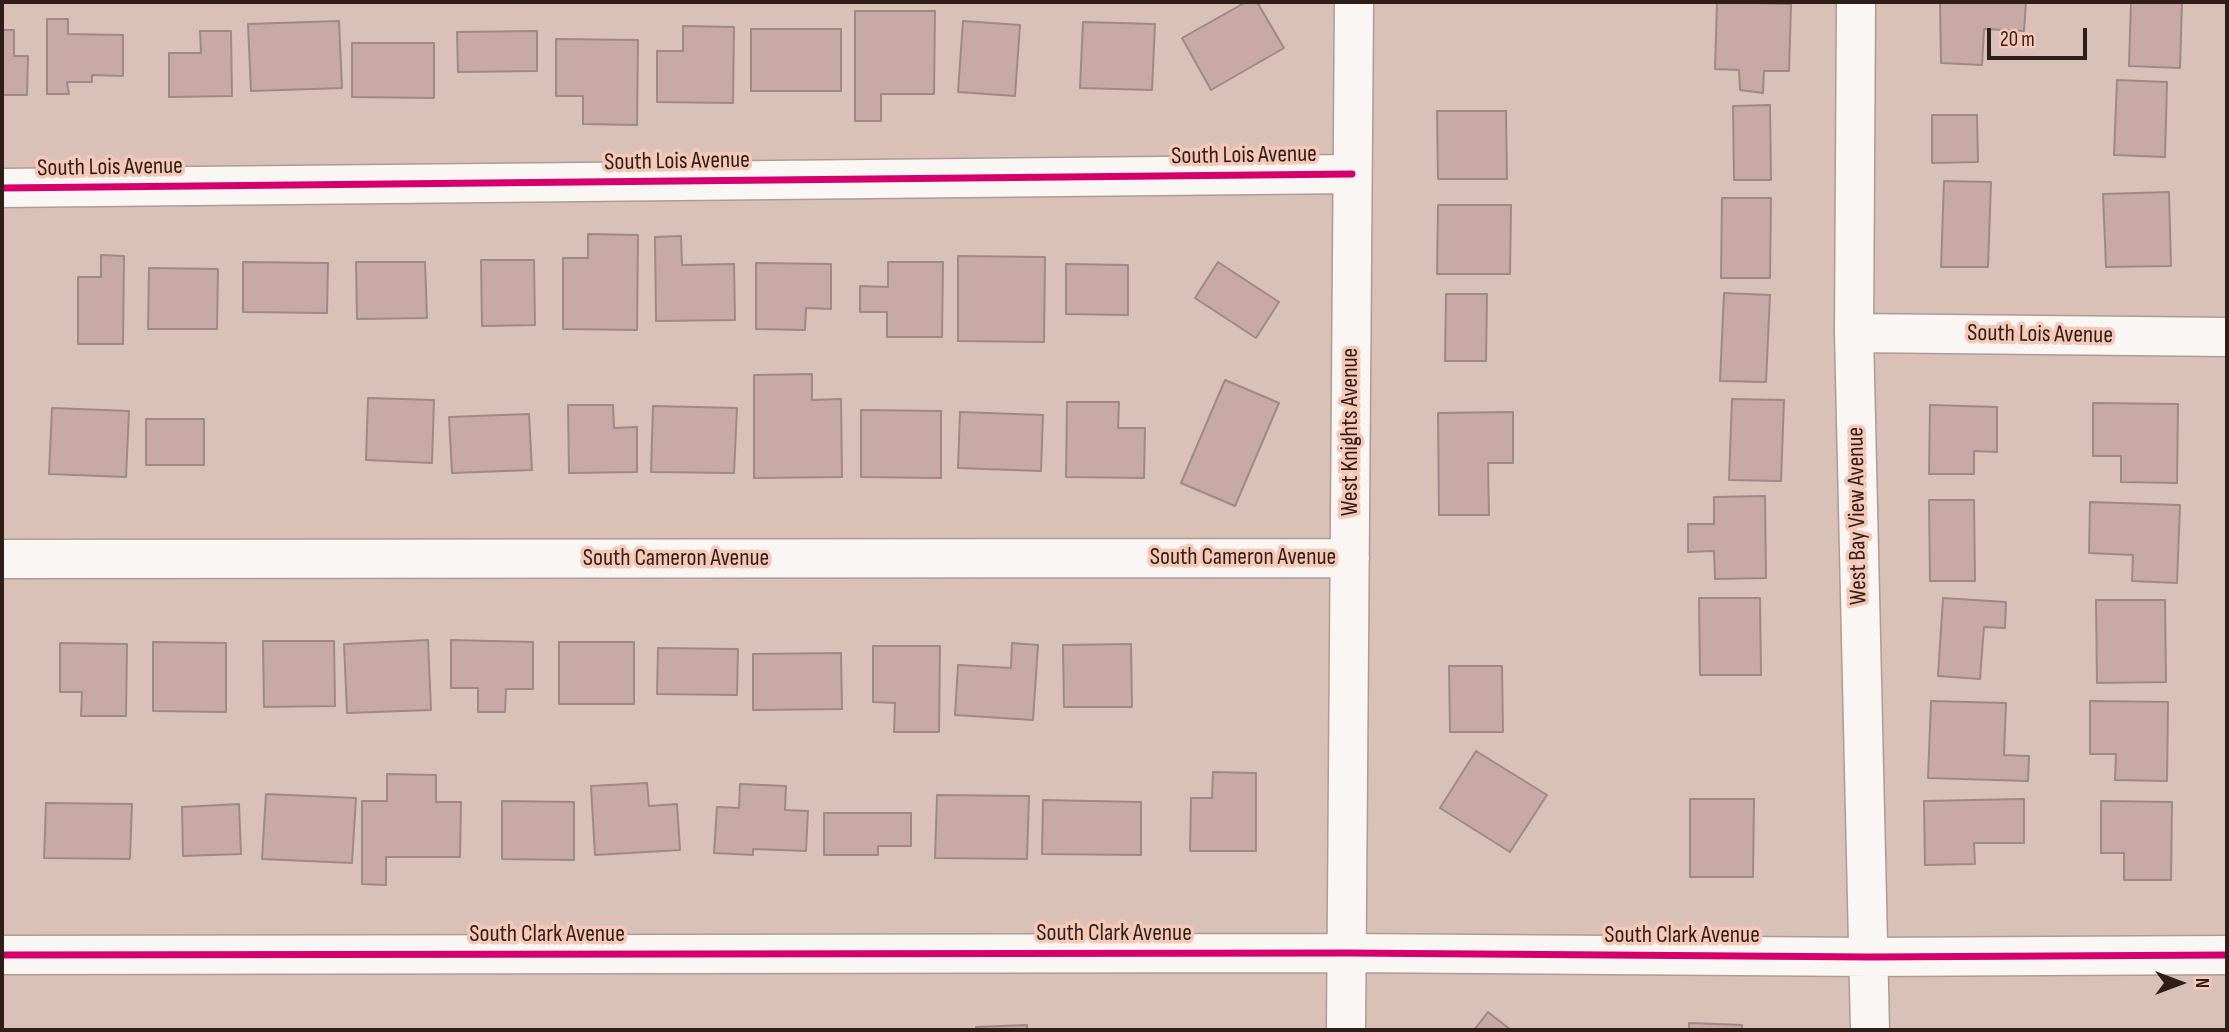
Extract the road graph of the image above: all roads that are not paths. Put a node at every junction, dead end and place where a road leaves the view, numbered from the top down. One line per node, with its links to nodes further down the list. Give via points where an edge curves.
1 (1354, 2): 3 (street, West Knights Avenue)
2 (1856, 2): 5 (street, West Bay View Avenue)
3 (1352, 174): 4 (street, South Lois Avenue); 7 (street, West Knights Avenue)
4 (2, 188)
5 (1854, 333): 6 (street, South Lois Avenue); 12 (street, West Bay View Avenue)
6 (2227, 337)
7 (1350, 558): 8 (street, South Cameron Avenue); 9 (street, West Knights Avenue)
8 (2, 559)
9 (1347, 953): 10 (street, South Clark Avenue); 12 (street, South Clark Avenue); 13 (street, West Knights Avenue)
10 (2, 955)
11 (2227, 955): 12 (street, South Clark Avenue)
12 (1870, 957): 14 (street, West Bay View Avenue)
13 (1346, 1030)
14 (1870, 1030)

